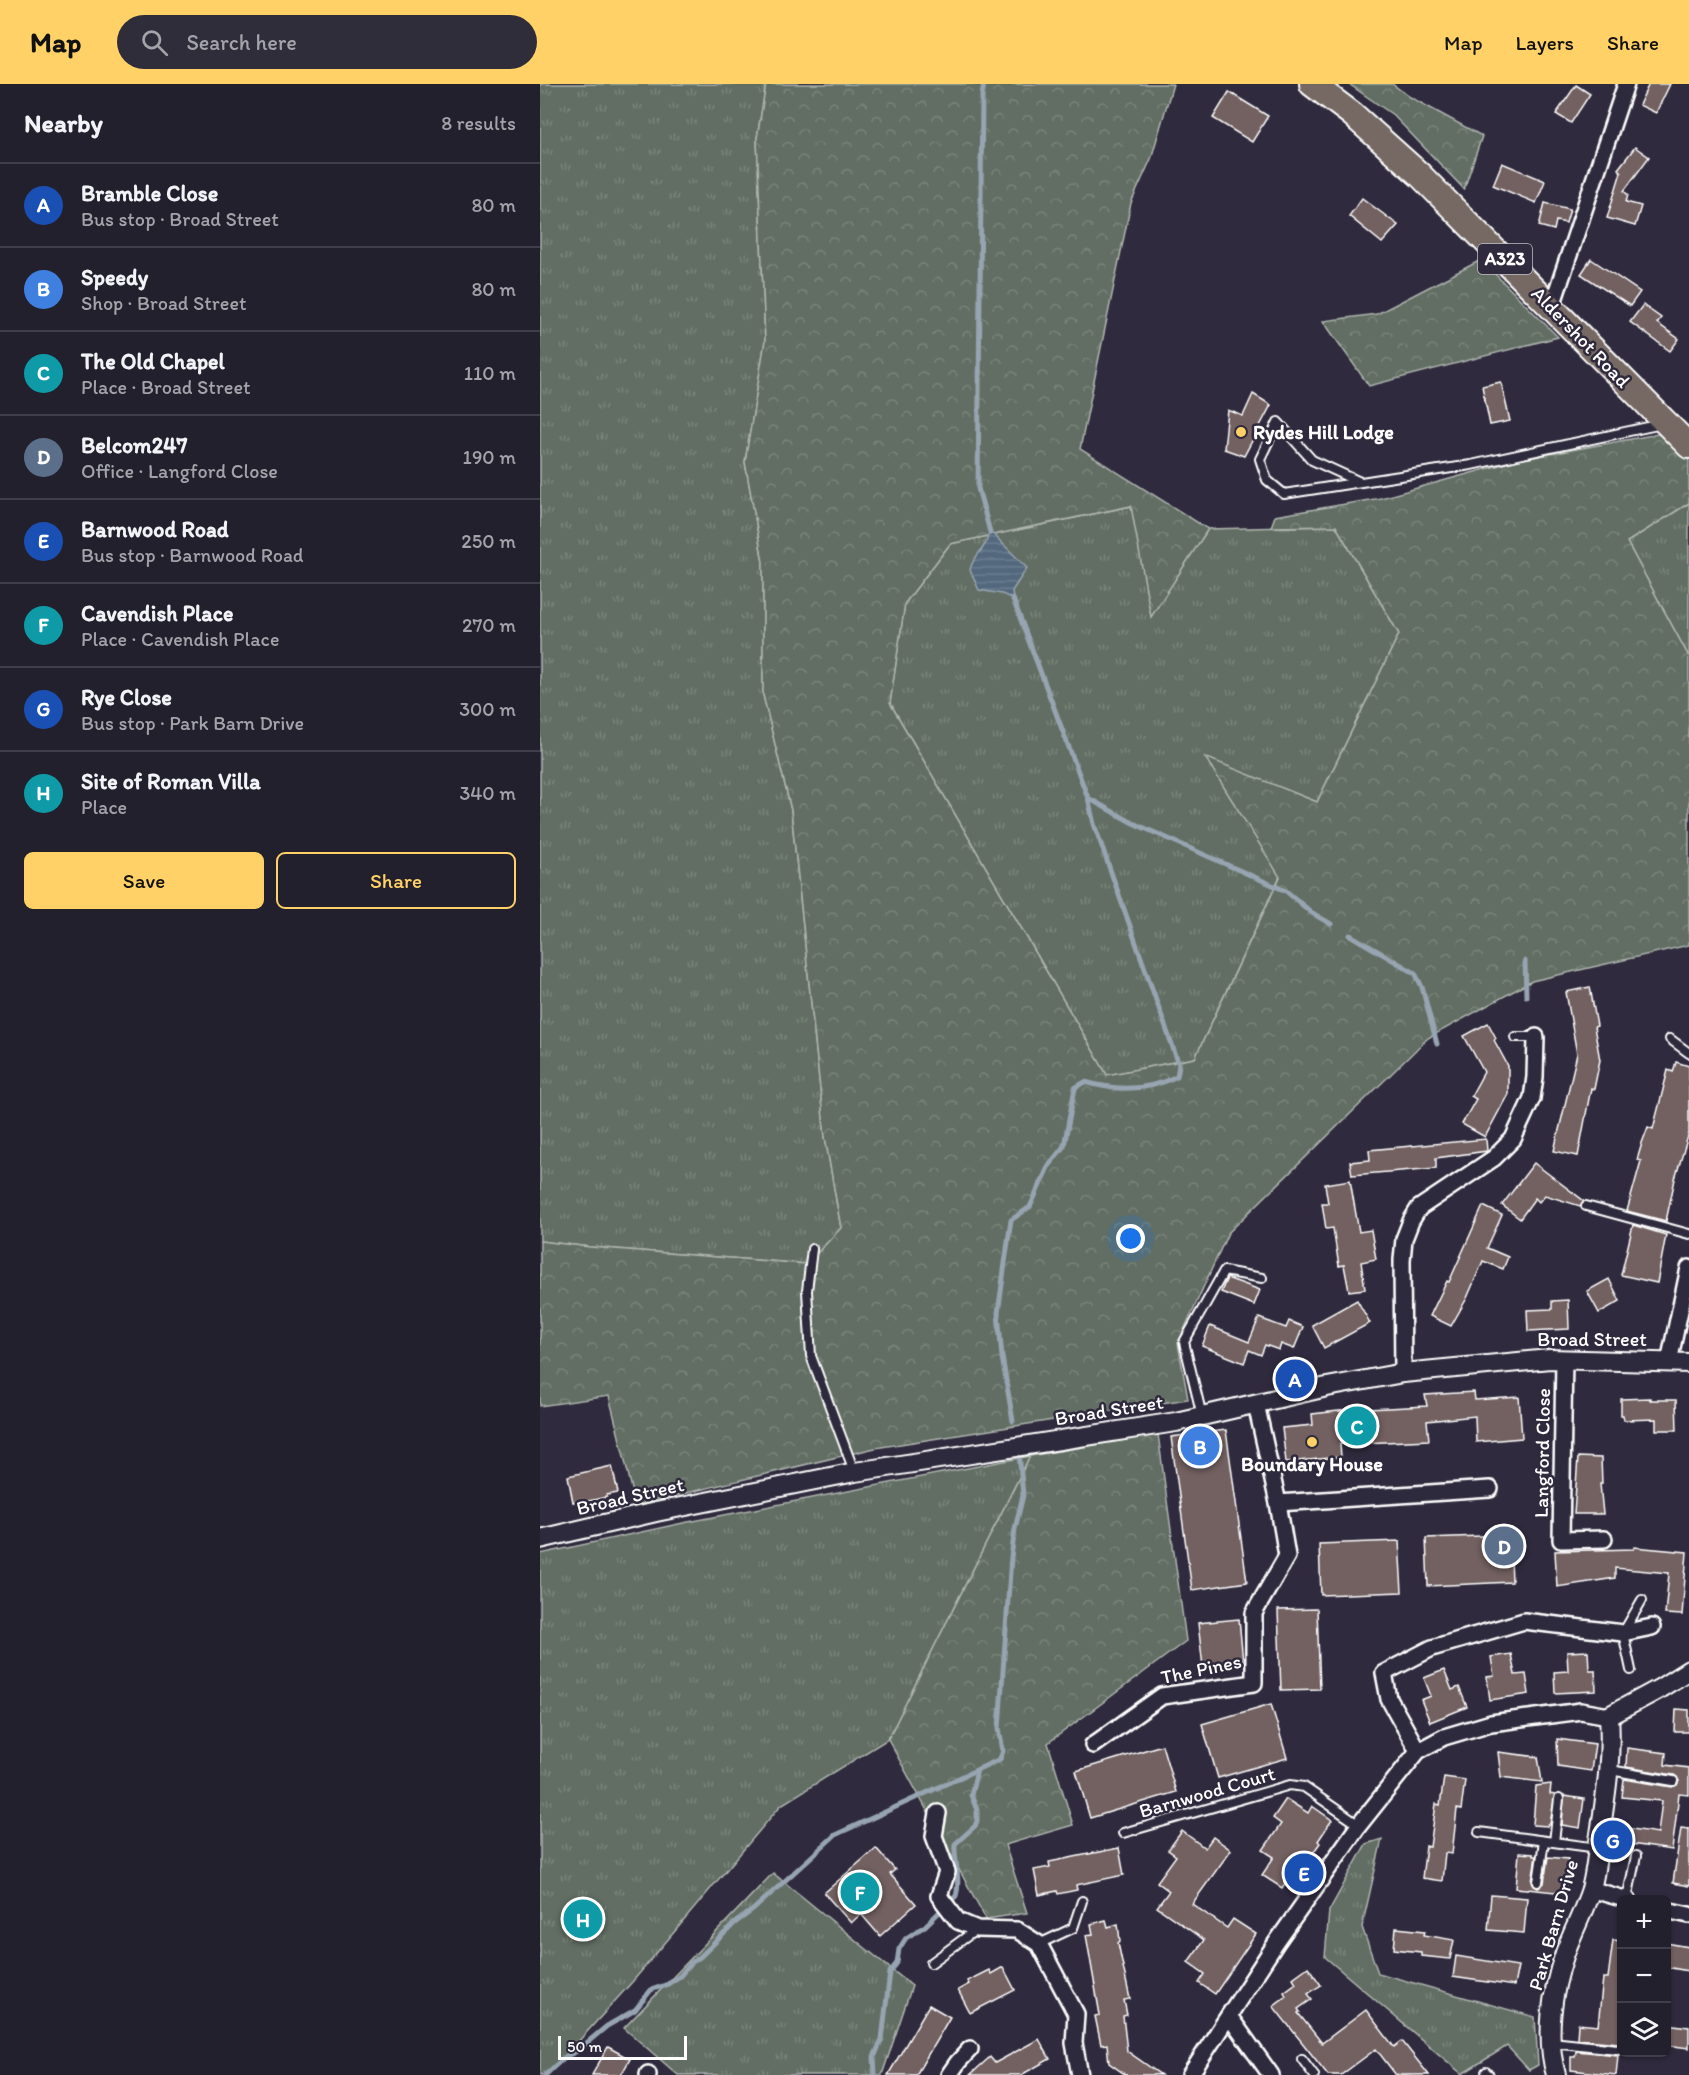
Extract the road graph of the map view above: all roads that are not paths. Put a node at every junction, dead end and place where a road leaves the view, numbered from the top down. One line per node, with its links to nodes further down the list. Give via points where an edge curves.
1 (1312, 84): 3 (main road, Aldershot Road / A323, via 1420,175)
2 (1626, 84): 3 (street)
3 (1552, 306): 4 (main road, Aldershot Road / A323)
4 (1666, 423): 5 (main road, Aldershot Road / A323); 6 (lane, via 1471,465)
5 (1689, 446)
6 (1360, 482): 6 (lane, via 1312,460 1278,422 1260,459 1268,480 1284,495)
7 (1515, 1037): 8 (lane)
8 (1536, 1038): 19 (street, via 1532,1098 1513,1139 1494,1158 1419,1208 1411,1221 1402,1260)
9 (1670, 1039): 10 (lane)
10 (1689, 1053)
11 (1586, 1206): 12 (lane)
12 (1689, 1234)
13 (812, 1249): 22 (lane, via 807,1291 811,1356)
14 (1689, 1268): 17 (street)
15 (1262, 1278): 21 (lane, via 1224,1270 1184,1342)
16 (1564, 1359): 17 (street, Broad Street); 19 (street, Broad Street); 26 (street, Langford Close, via 1561,1540)
17 (1669, 1362): 18 (street, Broad Street)
18 (1689, 1363)
19 (1403, 1373): 20 (street, Broad Street)
20 (1256, 1404): 21 (street, Broad Street); 24 (street, The Pines)
21 (1203, 1417): 22 (street, Broad Street)
22 (855, 1472): 25 (street, Broad Street)
23 (1490, 1489): 24 (street)
24 (1278, 1503): 33 (street, The Pines, via 1287,1556 1254,1613 1254,1683 1162,1696)
25 (540, 1539)
26 (1604, 1539)
27 (1642, 1600): 29 (lane)
28 (1652, 1627): 29 (street)
29 (1623, 1634): 30 (lane); 34 (street, via 1524,1621 1432,1648 1384,1673 1389,1700)
30 (1631, 1670)
31 (1689, 1670): 32 (street)
32 (1609, 1716): 34 (street, via 1581,1711 1491,1723 1444,1737); 35 (street, Park Barn Drive)
33 (1093, 1745)
34 (1418, 1751): 39 (street)
35 (1609, 1770): 36 (lane); 44 (street, Park Barn Drive)
36 (1673, 1781)
37 (1559, 1798): 43 (lane)
38 (938, 1813): 53 (street, via 934,1836 947,1872 939,1896 958,1921)
39 (1359, 1825): 41 (lane, Barnwood Court, via 1304,1787 1290,1785); 56 (street)
40 (1479, 1832): 42 (lane)
41 (1123, 1833)
42 (1544, 1841): 43 (lane); 46 (lane)
43 (1554, 1842): 44 (lane)
44 (1598, 1848): 47 (street, Park Barn Drive)
45 (1636, 1856): 48 (lane)
46 (1538, 1882)
47 (1590, 1889): 49 (street); 57 (street, Park Barn Drive, via 1565,1954 1552,2012)
48 (1629, 1895)
49 (1617, 1896)
50 (1082, 1901): 54 (lane, via 1073,1928)
51 (1671, 1911): 52 (street)
52 (1689, 1915)
53 (977, 1929): 54 (street, via 1017,1930); 55 (lane)
54 (1039, 1944): 62 (street, via 1076,2014 1074,2043)
55 (930, 1963)
56 (1229, 2016): 63 (street); 64 (street)
57 (1550, 2042): 59 (lane); 66 (street, Park Barn Drive)
58 (970, 2049): 61 (street)
59 (1617, 2049)
60 (1302, 2059): 65 (lane)
61 (949, 2075)
62 (1080, 2075)
63 (1190, 2075)
64 (1271, 2075)
65 (1314, 2075)
66 (1556, 2075)

